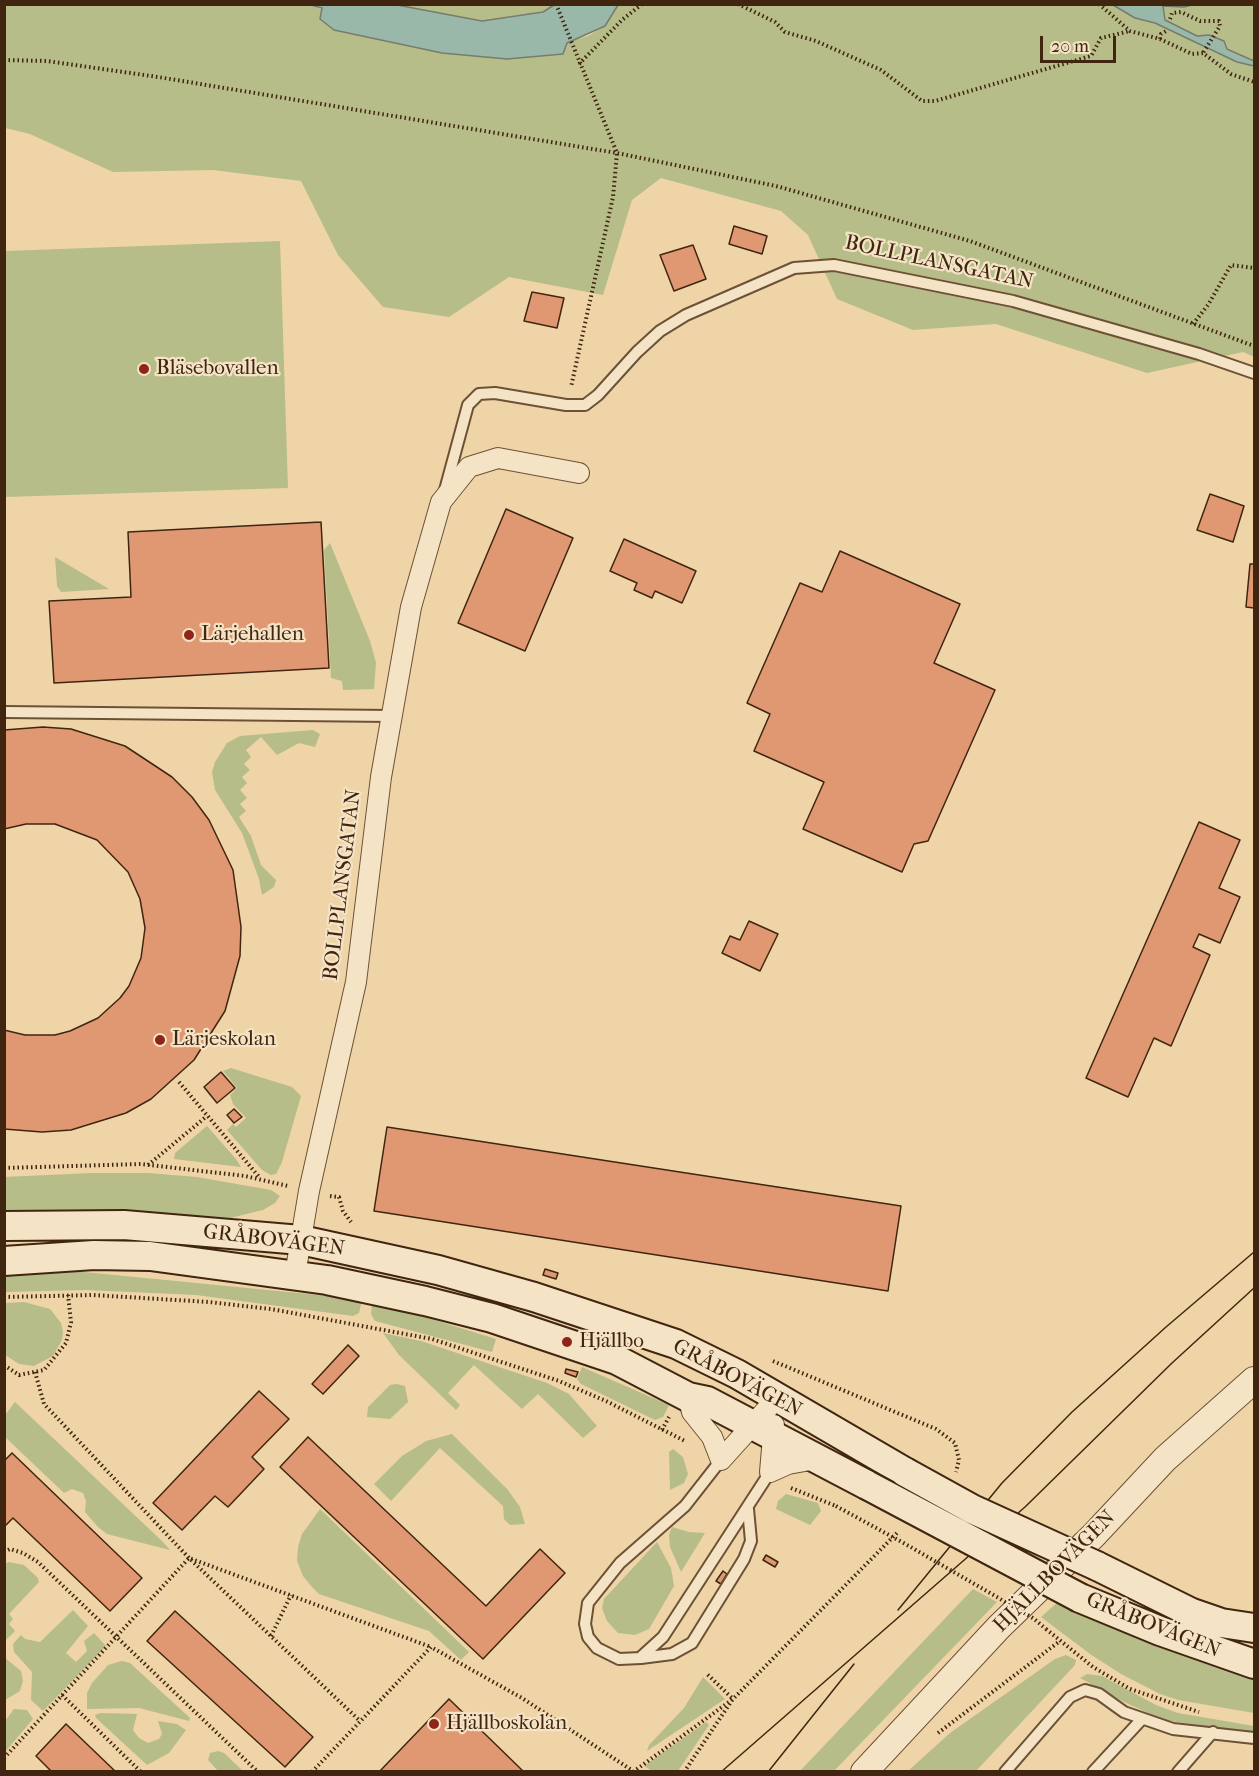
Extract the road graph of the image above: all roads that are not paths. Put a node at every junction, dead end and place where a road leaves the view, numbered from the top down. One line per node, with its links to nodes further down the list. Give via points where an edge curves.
1 (1254, 373): 3 (lane, BOLLPLANSGATAN, via 1013,301 834,265 794,268 686,315 660,331 585,405 479,394 468,405)
2 (579, 473): 3 (street, BOLLPLANSGATAN, via 498,458 470,467)
3 (441, 502): 5 (street, BOLLPLANSGATAN, via 411,608)
4 (4, 712): 5 (lane)
5 (392, 716): 7 (street, BOLLPLANSGATAN, via 356,982)
6 (4, 1226): 7 (main road, GRÅBOVÄGEN, via 124,1225)
7 (301, 1240): 9 (street, BOLLPLANSGATAN); 12 (main road, GRÅBOVÄGEN, via 438,1270 624,1326 700,1355)
8 (4, 1262): 9 (main road, GRÅBOVÄGEN, via 150,1256)
9 (295, 1275): 11 (main road, GRÅBOVÄGEN, via 492,1318 617,1360)
10 (1254, 1380): 24 (street, HJÄLLBOVÄGEN, via 1165,1459 999,1627)
11 (688, 1397): 13 (main road, GRÅBOVÄGEN, via 707,1401); 15 (street, via 692,1412 712,1437)
12 (776, 1399): 13 (street); 18 (main road, GRÅBOVÄGEN, bridge, via 972,1509 1192,1613)
13 (763, 1431): 14 (main road, GRÅBOVÄGEN); 15 (street); 16 (street)
14 (816, 1459): 16 (street, via 788,1464); 20 (main road, GRÅBOVÄGEN, bridge, via 1080,1598)
15 (721, 1460): 19 (lane, via 686,1506 620,1563 588,1603 585,1624 588,1637 597,1648 619,1659)
16 (767, 1477): 17 (lane)
17 (748, 1509): 19 (lane, via 663,1637); 19 (lane, via 751,1541 744,1559 692,1642 672,1654)
18 (1254, 1628)
19 (640, 1658)
20 (1254, 1665)
21 (1141, 1720): 22 (lane, via 1173,1729); 25 (lane, via 1099,1694 1085,1690 1070,1697); 26 (lane)
22 (1213, 1732): 23 (lane); 27 (lane)
23 (1254, 1738)
24 (864, 1772)
25 (1005, 1772)
26 (1093, 1772)
27 (1178, 1772)

